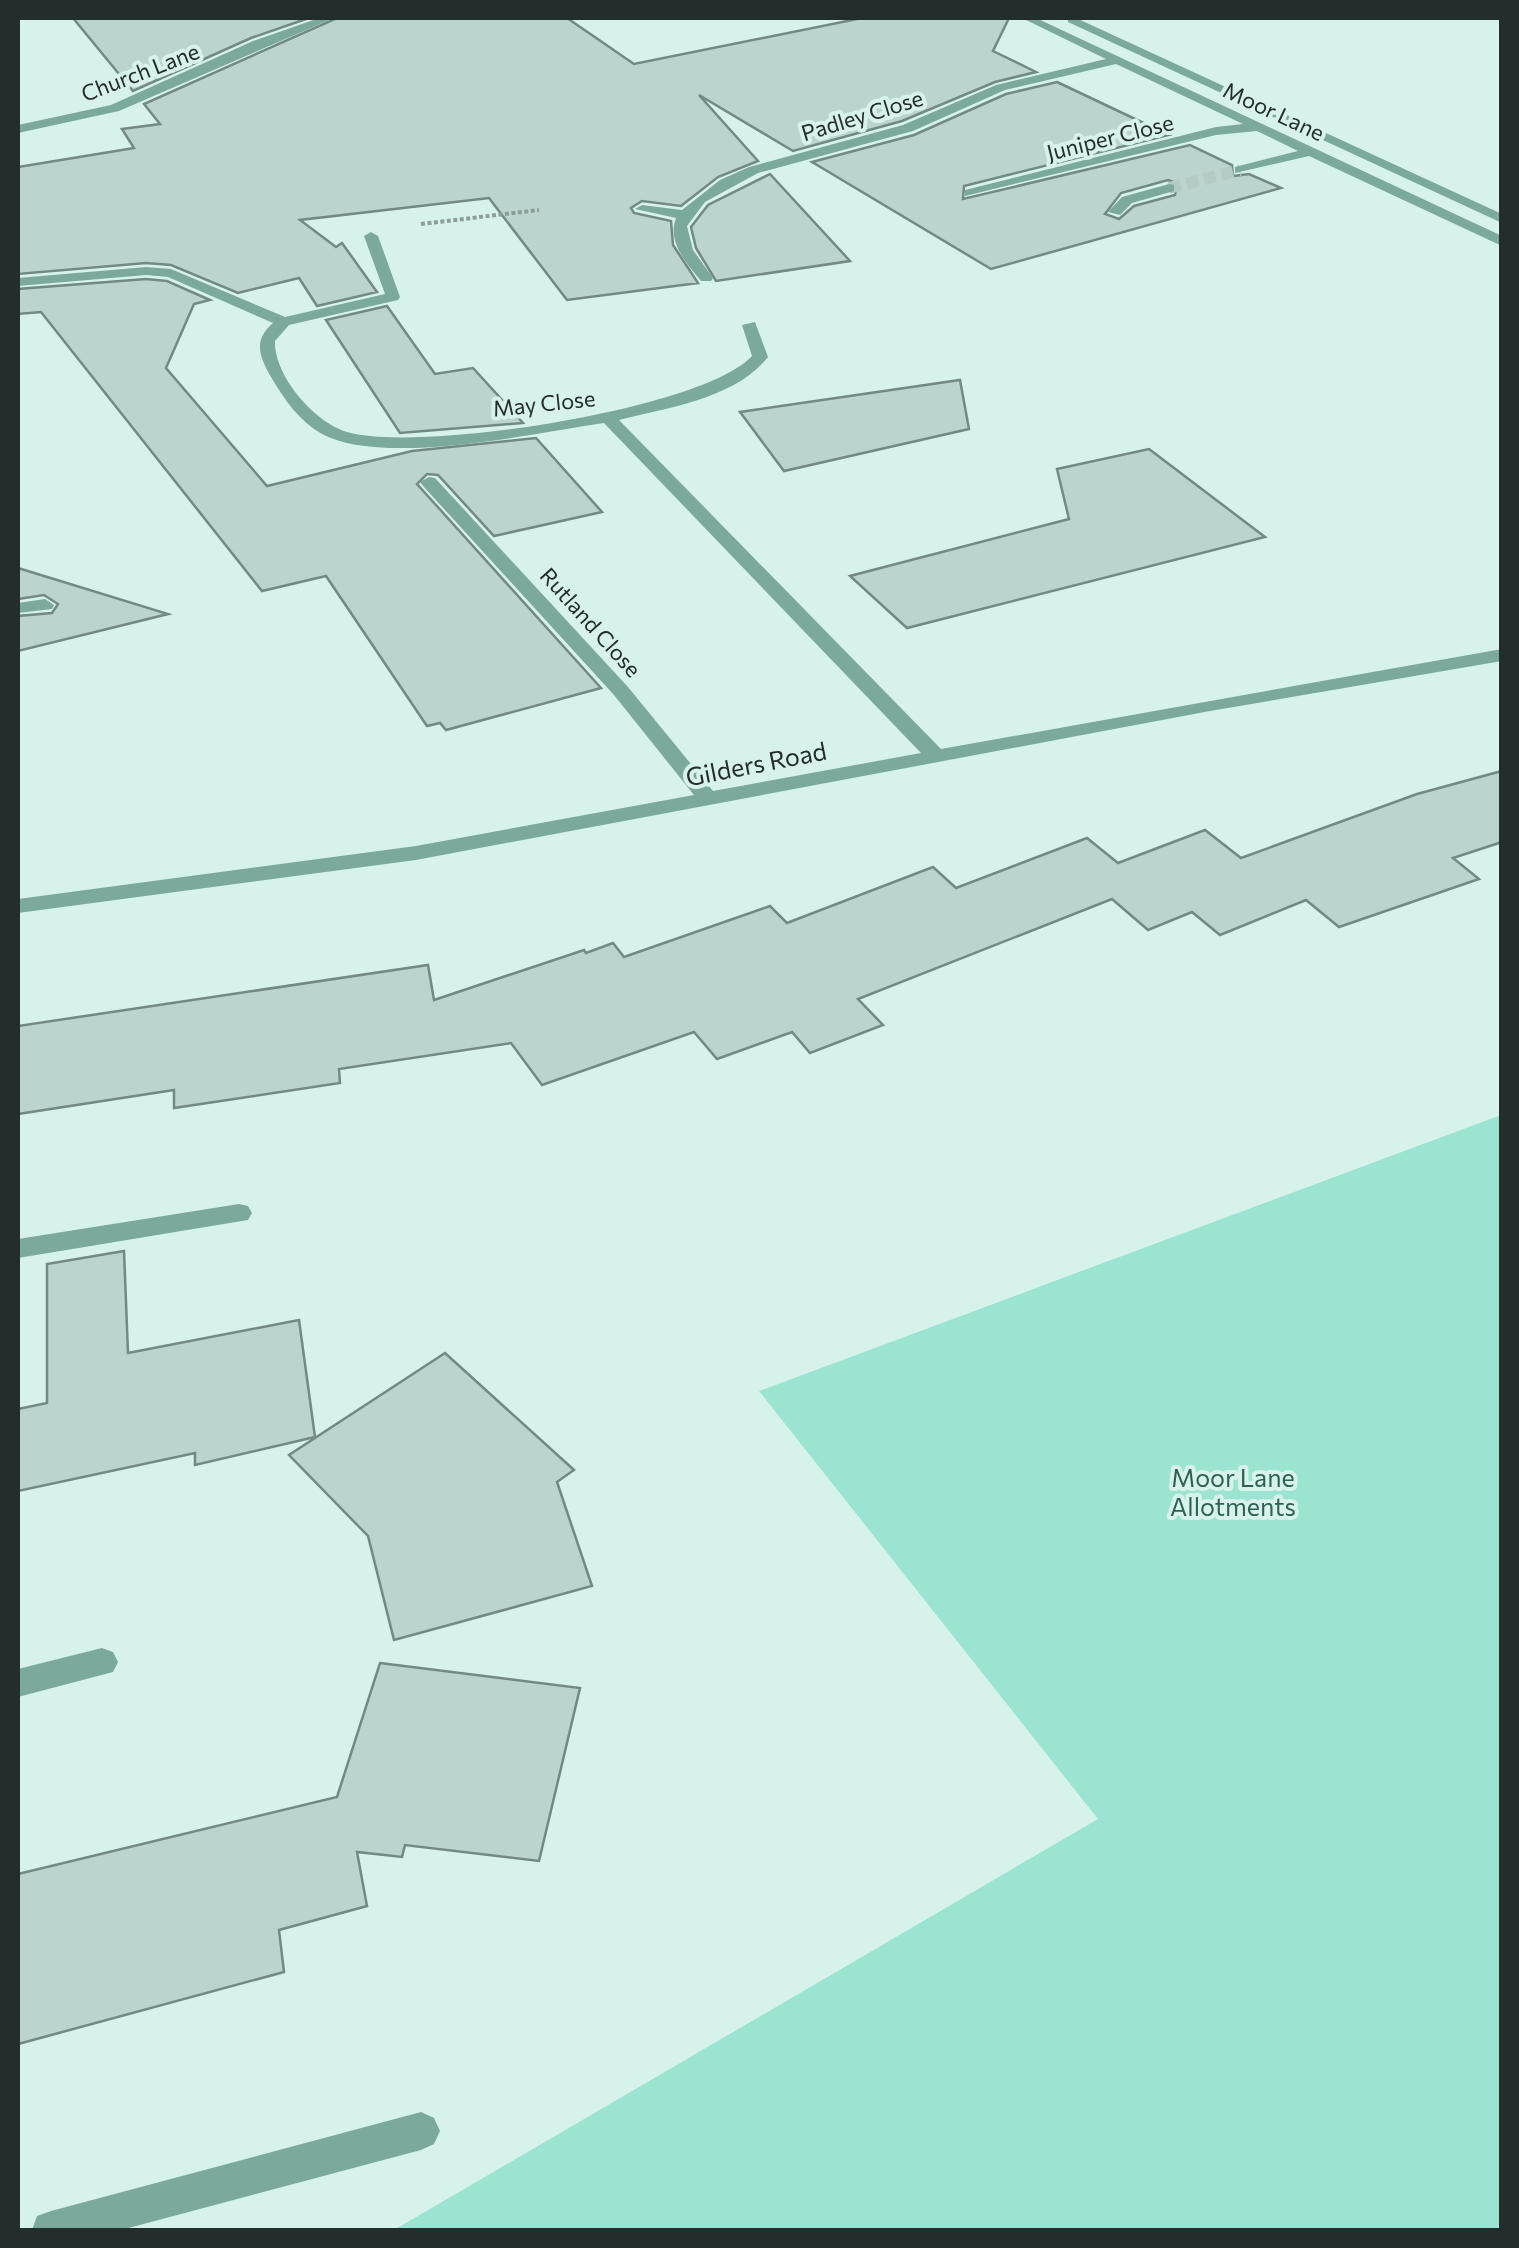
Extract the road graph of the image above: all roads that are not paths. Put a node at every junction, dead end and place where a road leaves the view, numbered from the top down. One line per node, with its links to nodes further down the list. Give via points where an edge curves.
1 (328, 18): 7 (street, Church Lane, via 115,108)
2 (1028, 18): 4 (street, Moor Lane)
3 (1067, 18): 5 (street, Moor Lane)
4 (1118, 60): 6 (street, Moor Lane); 14 (street, Padley Close, via 999,88 910,127 738,177)
5 (1299, 124): 6 (street, Juniper Close); 15 (street, Moor Lane)
6 (1261, 127): 8 (street, Moor Lane); 11 (street, Juniper Close, via 1216,131)
7 (18, 128)
8 (1312, 151): 9 (street); 17 (street, Moor Lane)
9 (1240, 170)
10 (1169, 188): 13 (street, via 1127,200)
11 (970, 193)
12 (642, 209): 14 (street)
13 (1115, 212)
14 (687, 215): 18 (street, via 679,232)
15 (1502, 219)
16 (371, 236): 20 (street, via 393,296)
17 (1502, 242)
18 (706, 278)
19 (18, 282): 20 (street, via 171,273)
20 (284, 322): 22 (street, May Close, via 266,340 270,362 300,410 342,437 424,439)
21 (750, 325): 22 (street, via 760,357 752,370)
22 (608, 418): 27 (street, May Close)
23 (428, 482): 28 (street, Rutland Close, via 621,691)
24 (46, 606): 25 (street)
25 (18, 608)
26 (1502, 655): 27 (street, Gilders Road)
27 (936, 756): 28 (street, Gilders Road)
28 (710, 800): 29 (street, Gilders Road, via 416,853)
29 (18, 906)
30 (239, 1214): 31 (street)
31 (18, 1248)
32 (102, 1662): 33 (street)
33 (18, 1683)
34 (420, 2131): 35 (street)
35 (51, 2230)

